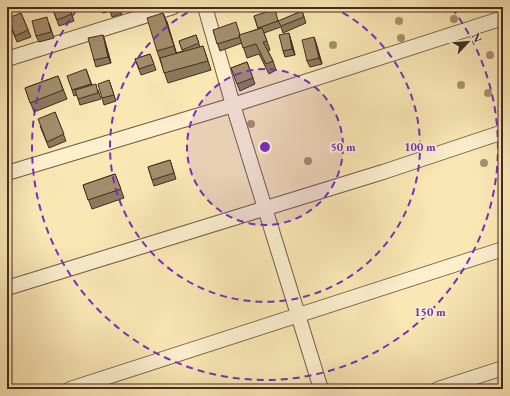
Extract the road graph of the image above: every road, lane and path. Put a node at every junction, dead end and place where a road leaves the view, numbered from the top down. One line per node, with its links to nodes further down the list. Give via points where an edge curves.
1 (173, 7): 4 (street)
2 (206, 7): 5 (street)
3 (503, 18): 5 (street)
4 (7, 59)
5 (233, 105): 7 (street); 8 (street)
6 (503, 132): 8 (street)
7 (7, 173)
8 (266, 207): 10 (street); 11 (street)
9 (503, 249): 11 (street)
10 (7, 288)
11 (300, 316): 13 (street); 14 (street)
12 (503, 368): 15 (street)
13 (70, 389)
14 (321, 389)
15 (438, 389)

